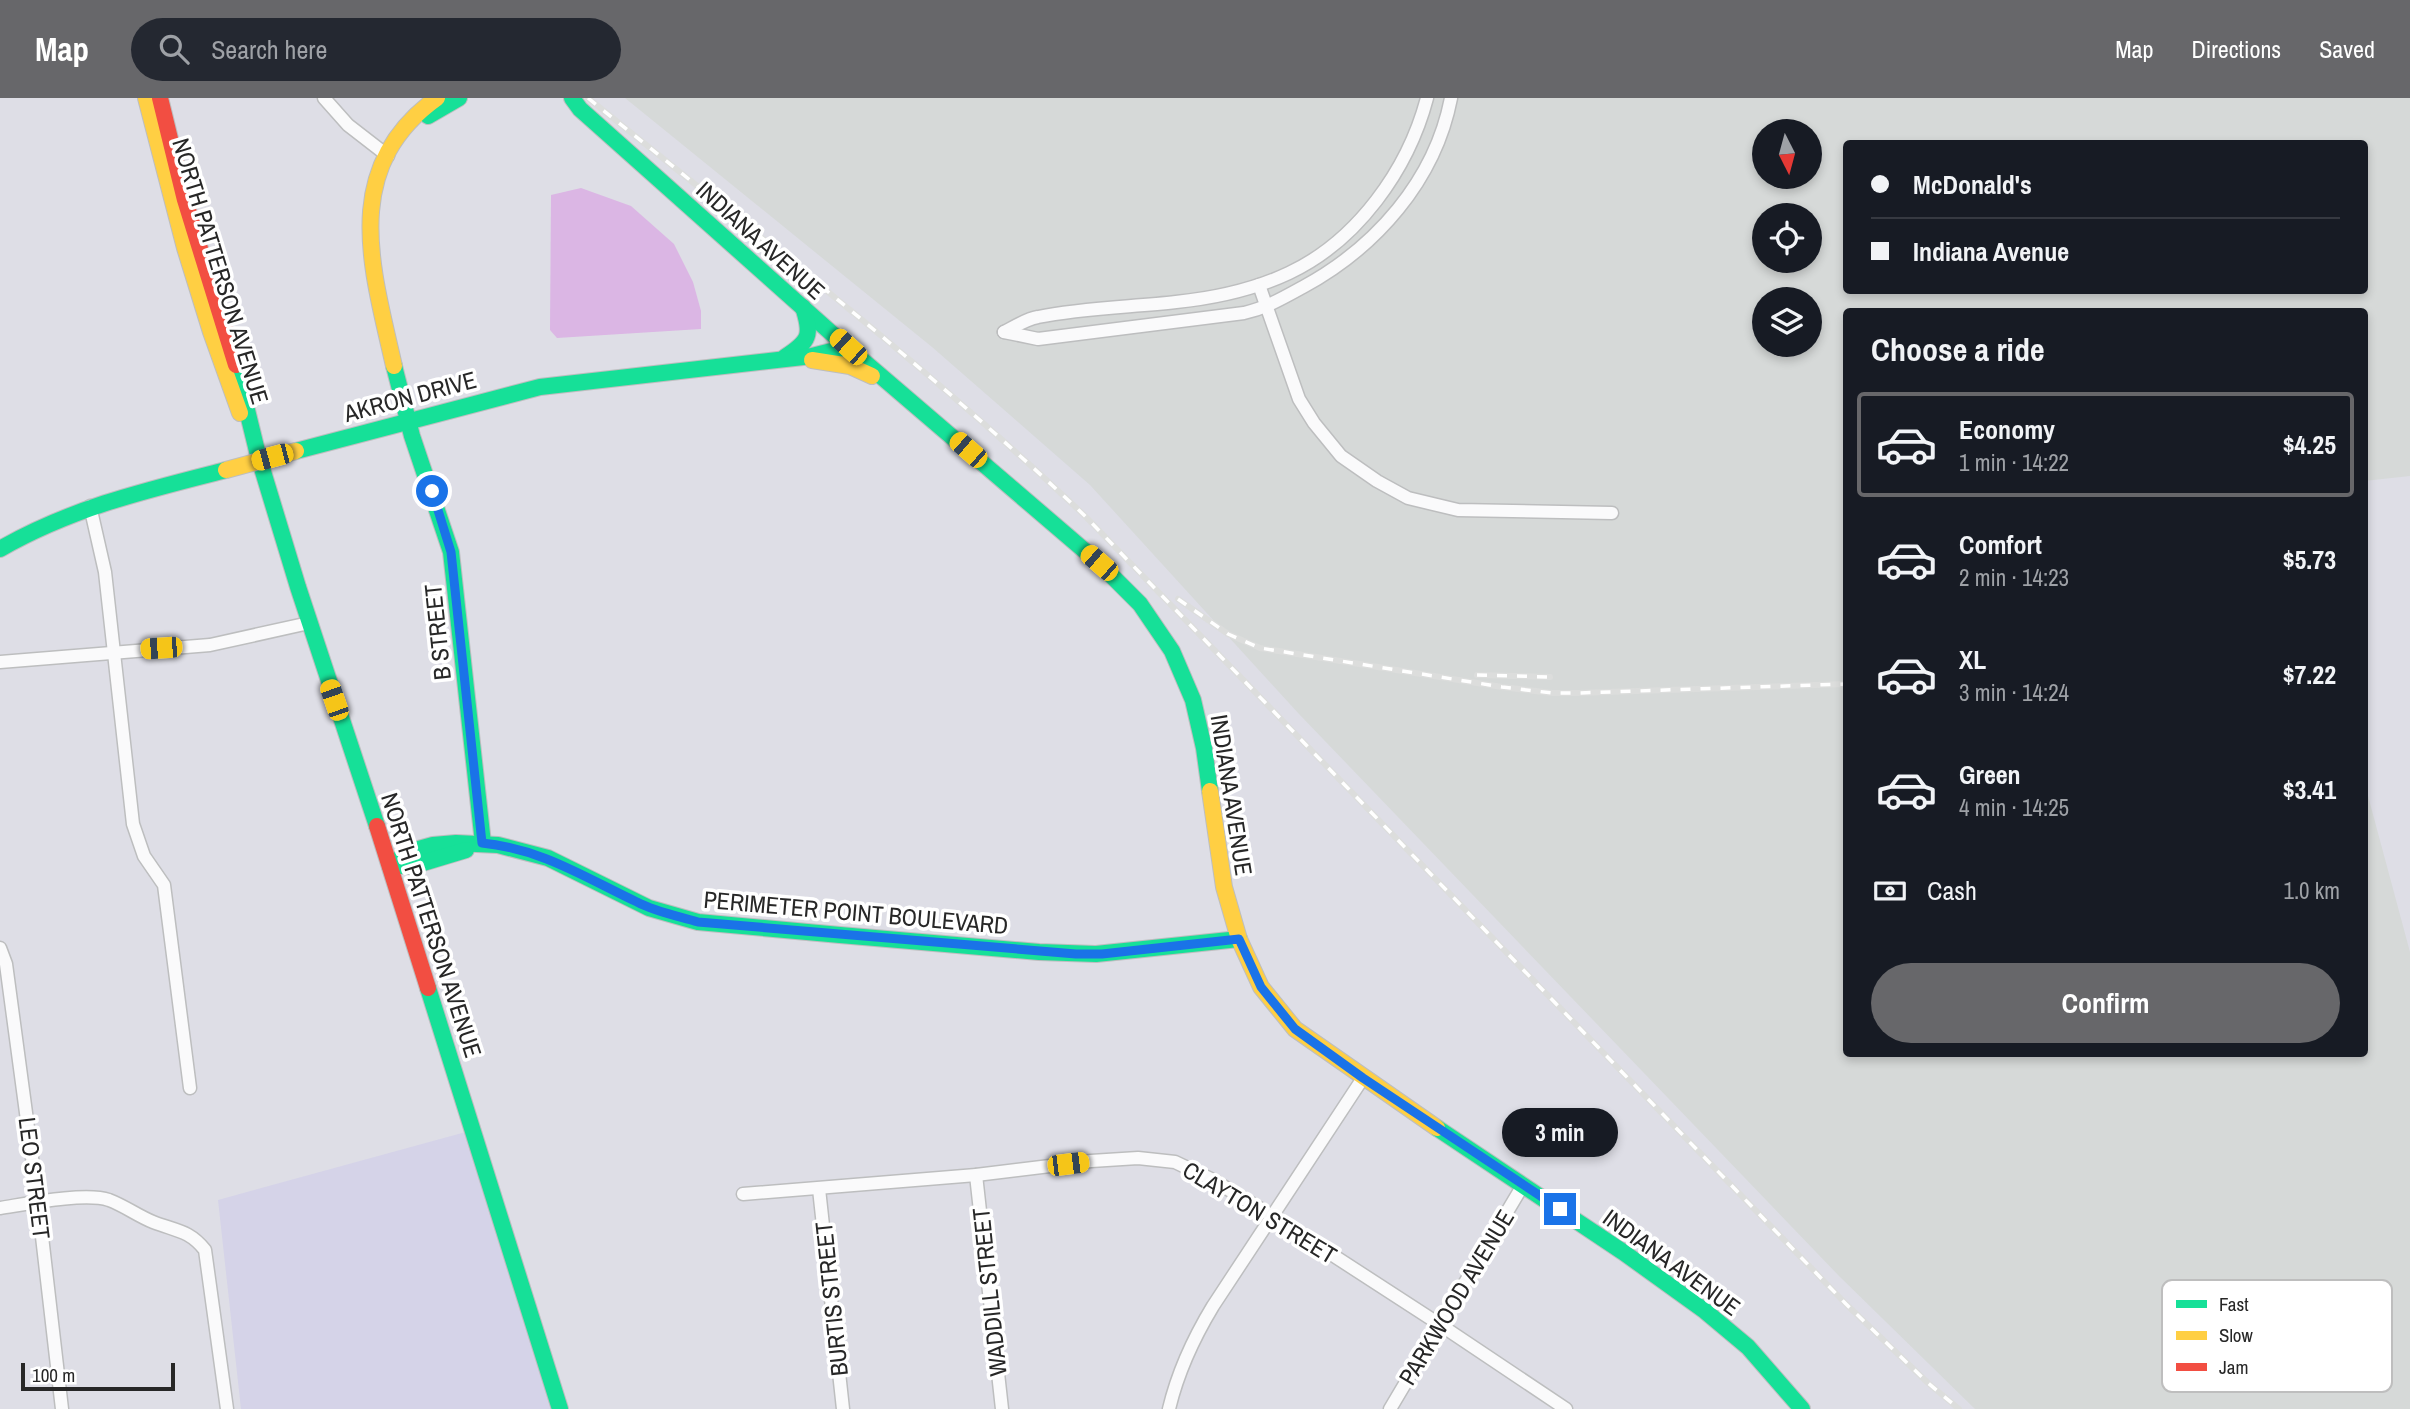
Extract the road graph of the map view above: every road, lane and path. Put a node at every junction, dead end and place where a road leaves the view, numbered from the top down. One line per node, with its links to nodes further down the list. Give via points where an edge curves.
1 (146, 98): 17 (main road, NORTH PATTERSON AVENUE, via 211,332)
2 (160, 98): 17 (main road, NORTH PATTERSON AVENUE)
3 (324, 98): 9 (street, via 348,125)
4 (437, 98): 9 (main road, B STREET, via 423,106 401,131)
5 (459, 98): 9 (main road, via 430,114)
6 (572, 98): 11 (main road, INDIANA AVENUE)
7 (1427, 98): 10 (street, via 1411,145 1366,213 1315,258)
8 (1451, 98): 12 (street, via 1438,144 1398,210 1376,235 1334,270)
9 (388, 156): 16 (main road, B STREET, via 370,204 370,251)
10 (1259, 285): 12 (street); 12 (street, via 1180,302 1035,317 1004,332 1038,339)
11 (803, 307): 13 (main road, INDIANA AVENUE); 14 (main road, via 809,337)
12 (1267, 307): 19 (street, via 1299,399 1309,415 1341,456 1377,481 1408,498 1458,510)
13 (848, 347): 14 (main road, AKRON DRIVE); 15 (main road, INDIANA AVENUE)
14 (788, 359): 15 (main road, via 855,368); 16 (main road, AKRON DRIVE, via 540,387)
15 (900, 392): 26 (main road, INDIANA AVENUE, via 1099,563 1140,604 1172,651 1193,700 1224,887)
16 (408, 421): 18 (main road, AKRON DRIVE, bridge); 24 (main road, B STREET, via 451,552)
17 (258, 456): 21 (main road, NORTH PATTERSON AVENUE)
18 (90, 506): 20 (main road, AKRON DRIVE); 22 (street, via 104,572)
19 (1612, 513)
20 (0, 549)
21 (309, 623): 22 (street, via 211,645); 25 (main road, NORTH PATTERSON AVENUE)
22 (112, 651): 23 (street); 29 (street, via 133,824 144,856 164,886)
23 (0, 662)
24 (482, 843): 25 (main road, PERIMETER POINT BOULEVARD, via 433,845 408,852); 26 (main road, PERIMETER POINT BOULEVARD, via 548,858 649,908 698,922 1076,954)
25 (390, 866): 40 (main road, NORTH PATTERSON AVENUE)
26 (1239, 939): 28 (main road, INDIANA AVENUE, via 1261,987 1295,1029)
27 (0, 948): 34 (street, LEO STREET, via 6,964)
28 (1363, 1078): 31 (main road, INDIANA AVENUE); 36 (street)
29 (190, 1088)
30 (976, 1175): 32 (street, CLAYTON STREET); 36 (street, CLAYTON STREET, via 1157,1158 1189,1167); 42 (street, WADDILL STREET)
31 (1523, 1185): 37 (street, PARKWOOD AVENUE); 46 (main road, INDIANA AVENUE, via 1705,1311 1748,1347)
32 (819, 1189): 33 (street, CLAYTON STREET); 41 (street, BURTIS STREET)
33 (743, 1194)
34 (38, 1202): 35 (street); 38 (street, LEO STREET); 39 (street, via 106,1199 193,1236 205,1250)
35 (0, 1208)
36 (1274, 1217): 37 (street, CLAYTON STREET); 43 (street, via 1194,1338)
37 (1440, 1324): 44 (street, PARKWOOD AVENUE); 45 (street, CLAYTON STREET)
38 (62, 1409)
39 (227, 1409)
40 (560, 1409)
41 (843, 1409)
42 (1002, 1409)
43 (1170, 1409)
44 (1390, 1409)
45 (1566, 1409)
46 (1802, 1409)

